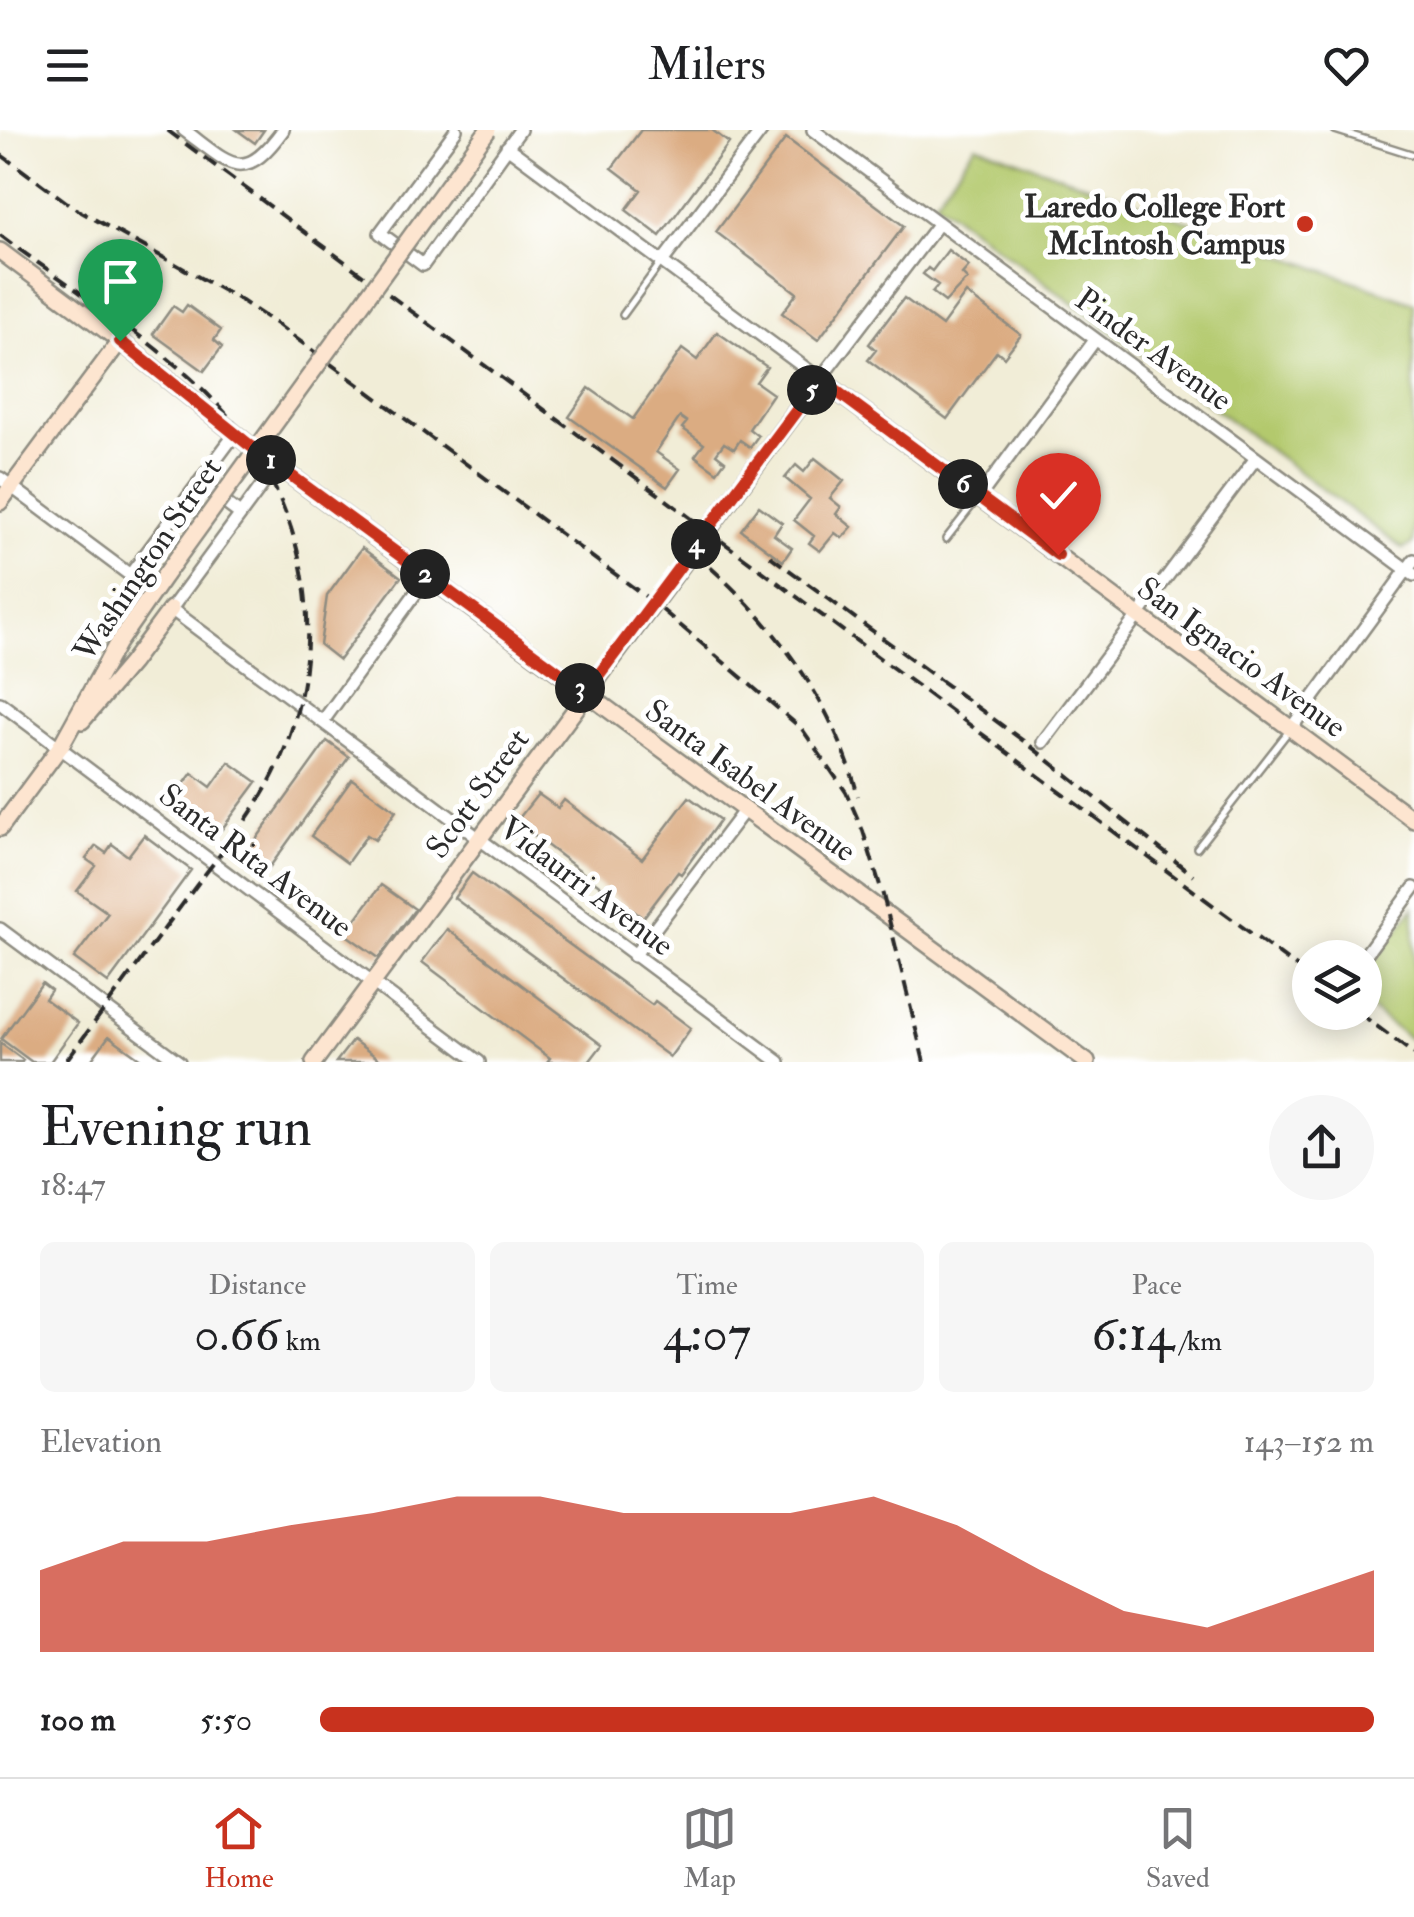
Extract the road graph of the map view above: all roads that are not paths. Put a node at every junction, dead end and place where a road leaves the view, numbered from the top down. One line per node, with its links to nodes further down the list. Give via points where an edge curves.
1 (184, 130): 2 (street, via 223,158 246,165 258,161)
2 (283, 130)
3 (456, 130): 9 (street, via 380,233 423,265)
4 (488, 130): 36 (main road, Washington Street, bridge, via 117,644)
5 (520, 130): 9 (street)
6 (762, 130): 13 (street)
7 (813, 130): 11 (street, Pinder Avenue)
8 (1334, 130): 10 (lane)
9 (507, 148): 13 (street, San Ignacio Avenue)
10 (1414, 155)
11 (939, 223): 15 (street, Pinder Avenue); 17 (street, Scott Street)
12 (0, 251): 16 (main road, Santa Isabel Avenue)
13 (662, 262): 14 (lane); 17 (street, San Ignacio Avenue)
14 (622, 314)
15 (1096, 340): 19 (street, Pinder Avenue); 23 (street)
16 (120, 341): 18 (main road, Santa Isabel Avenue); 21 (main road)
17 (820, 379): 23 (main road, San Ignacio Avenue); 31 (main road, Scott Street)
18 (235, 434): 20 (main road, Santa Isabel Avenue); 22 (street, Washington Street)
19 (1256, 458): 27 (street, Pinder Avenue); 30 (street)
20 (277, 465): 25 (street, Washington Street); 28 (main road, Santa Isabel Avenue)
21 (6, 482): 22 (street, Washington Street, via 130,575); 24 (main road)
22 (198, 484): 25 (street)
23 (980, 496): 26 (lane); 30 (main road, San Ignacio Avenue)
24 (0, 502)
25 (240, 514): 29 (street, Washington Street)
26 (946, 539)
27 (1412, 568): 34 (street)
28 (428, 576): 31 (main road, Santa Isabel Avenue); 33 (street)
29 (171, 608): 33 (street, Vidaurri Avenue); 36 (main road)
30 (1137, 614): 34 (main road, San Ignacio Avenue); 35 (street)
31 (586, 692): 37 (main road, Santa Isabel Avenue); 40 (main road, Scott Street)
32 (0, 702): 36 (street, Santa Rita Avenue)
33 (322, 721): 40 (street, Vidaurri Avenue)
34 (1292, 727): 38 (main road, San Ignacio Avenue); 41 (lane)
35 (1044, 742)
36 (60, 747): 39 (main road, Washington Street); 46 (street, Santa Rita Avenue)
37 (744, 811): 45 (street); 51 (main road, Santa Isabel Avenue)
38 (1414, 820)
39 (0, 828)
40 (477, 839): 45 (street, Vidaurri Avenue); 46 (main road, Scott Street)
41 (1197, 848)
42 (1414, 888): 44 (street)
43 (0, 929): 47 (street)
44 (1376, 940)
45 (634, 956): 50 (street, Vidaurri Avenue)
46 (373, 982): 48 (main road, Scott Street); 49 (street, Santa Rita Avenue)
47 (180, 1062)
48 (314, 1062)
49 (479, 1062)
50 (779, 1062)
51 (1087, 1062)

